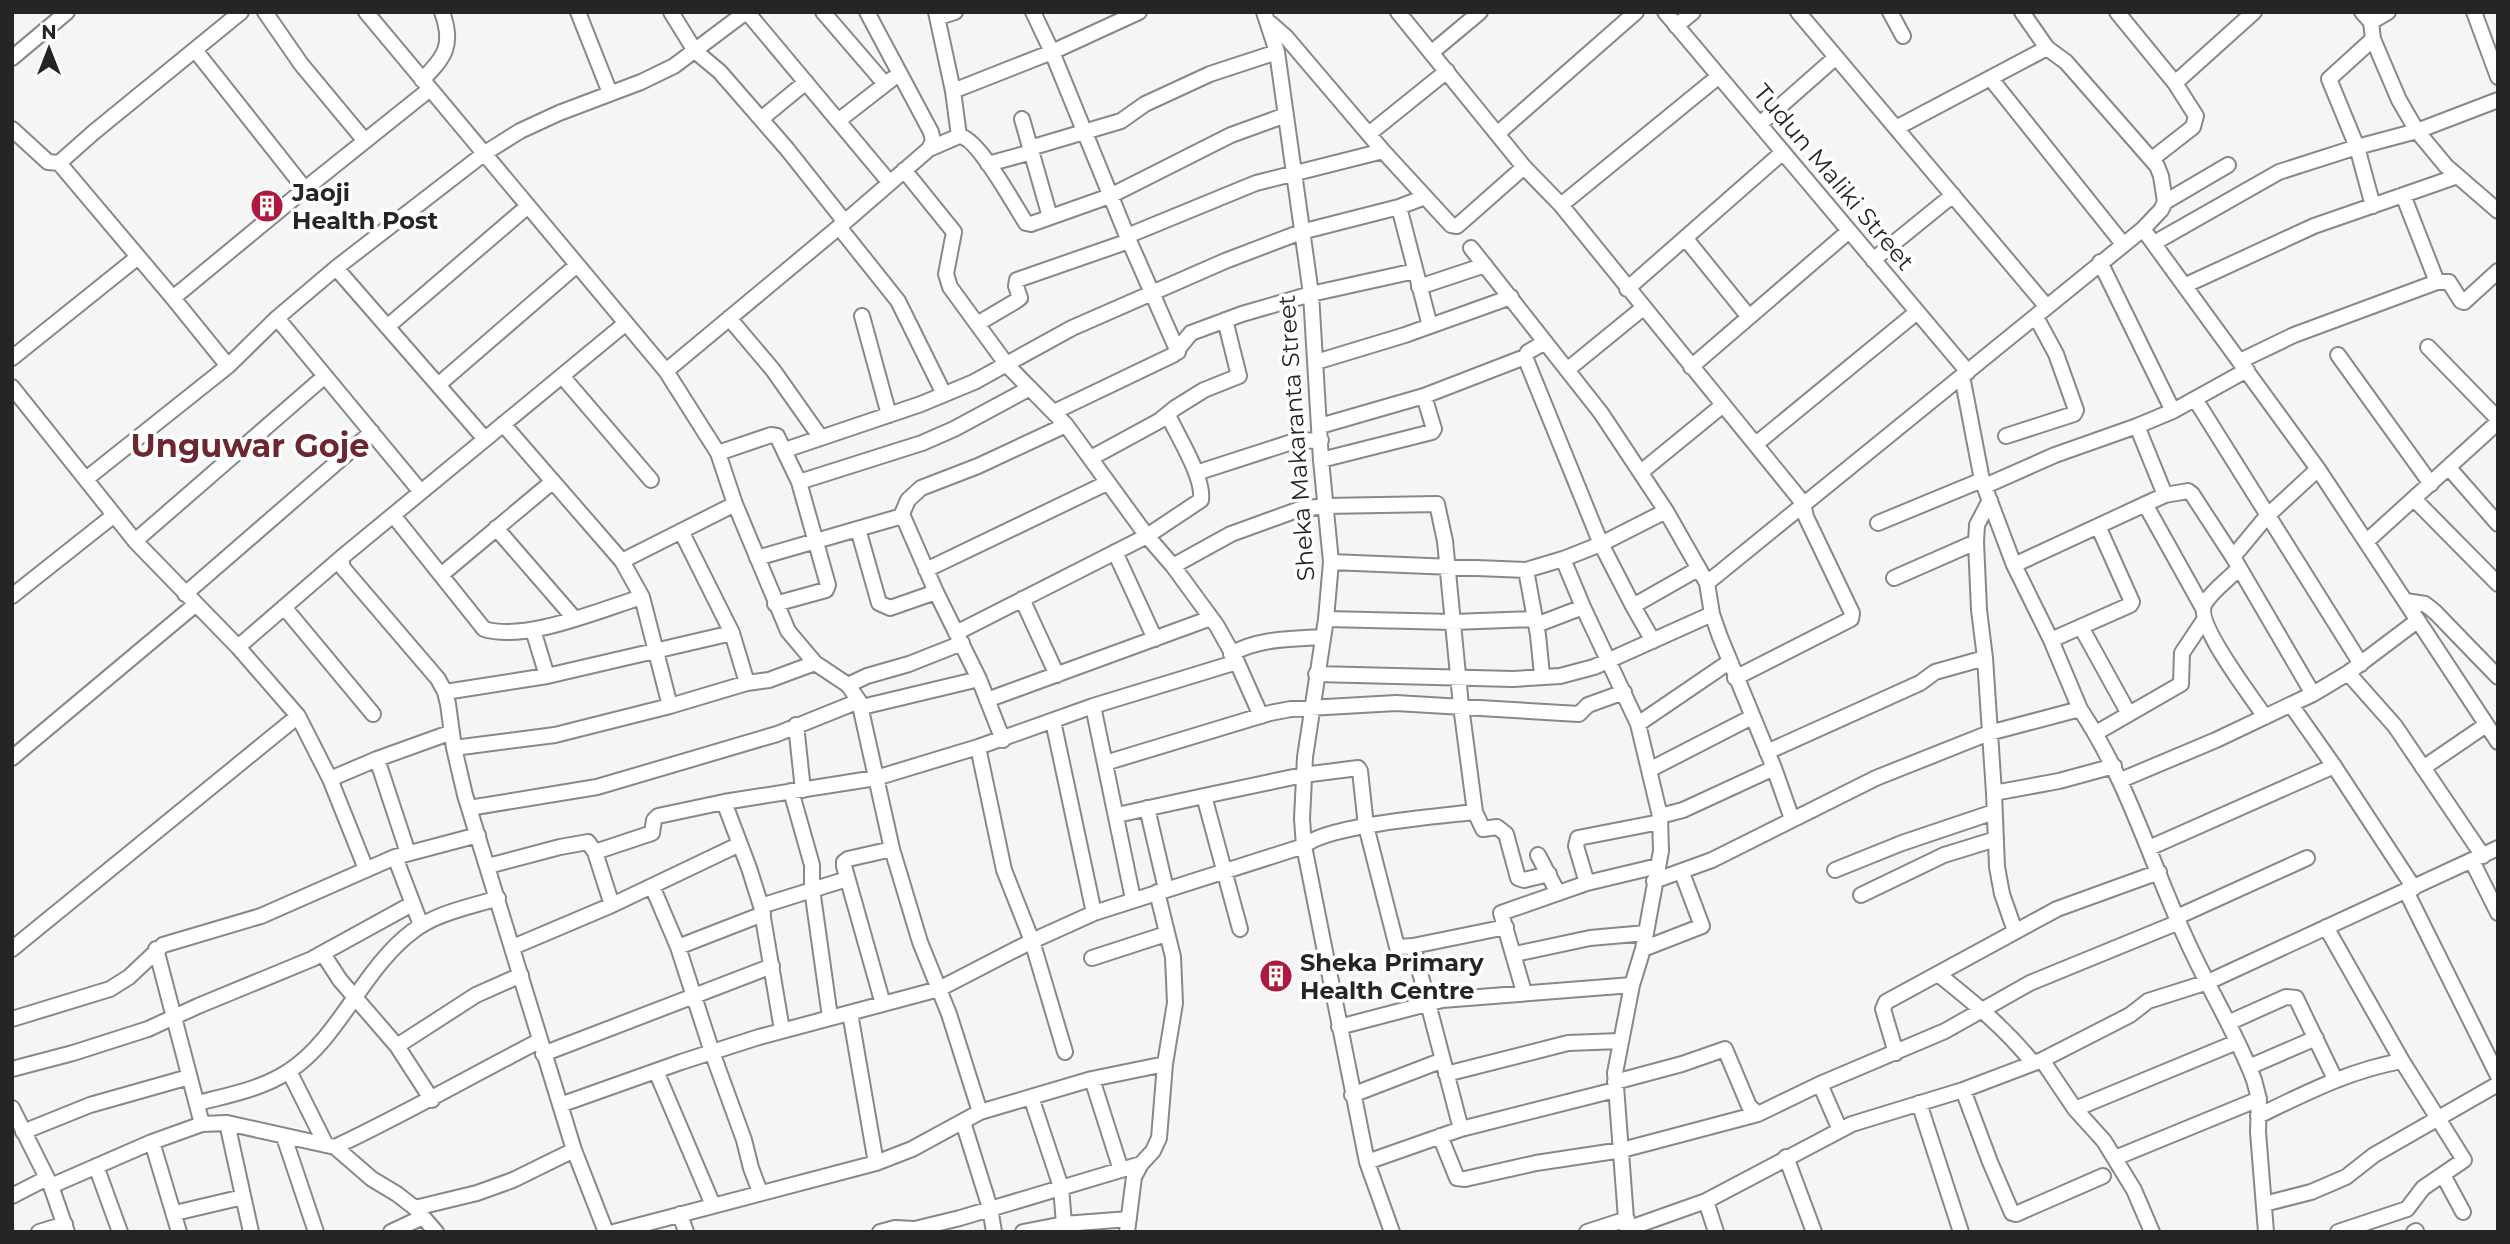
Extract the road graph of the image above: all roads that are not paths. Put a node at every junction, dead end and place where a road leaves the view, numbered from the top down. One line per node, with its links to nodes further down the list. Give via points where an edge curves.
1 (67, 12): 39 (street)
2 (240, 12): 33 (street)
3 (265, 12): 64 (street)
4 (366, 12): 48 (street)
5 (442, 12): 48 (street, via 447,47)
6 (578, 12): 50 (street)
7 (671, 12): 34 (street)
8 (746, 12): 34 (street); 45 (street)
9 (823, 12): 47 (street)
10 (867, 12): 41 (street)
11 (955, 12): 26 (street)
12 (1033, 12): 35 (street)
13 (1139, 12): 35 (street)
14 (1398, 12): 37 (street)
15 (1480, 12): 37 (street)
16 (1636, 12): 62 (street)
17 (1665, 12): 29 (street, Tudun Maliki Street)
18 (1693, 12): 29 (street)
19 (1798, 12): 38 (street)
20 (1890, 12): 30 (street)
21 (2022, 12): 32 (street)
22 (2117, 12): 46 (street)
23 (2254, 12): 46 (street)
24 (2388, 12): 28 (street)
25 (2474, 12): 43 (street)
26 (938, 14): 49 (street)
27 (1266, 17): 36 (street, Sheka Makaranta Street); 61 (street)
28 (2367, 17): 31 (street)
29 (1676, 26): 42 (street, Tudun Maliki Street)
30 (1903, 36)
31 (2373, 39): 59 (street); 65 (street, via 2329,79)
32 (2047, 48): 44 (street); 71 (street, via 2066,62)
33 (195, 50): 72 (street); 80 (street)
34 (695, 51): 50 (street, via 674,66); 53 (street)
35 (1052, 52): 49 (street); 60 (street)
36 (1277, 52): 52 (street, Sheka Makaranta Street); 60 (street, via 1210,74 1145,104 1124,120)
37 (1431, 53): 40 (street)
38 (1836, 57): 56 (street); 57 (street)
39 (12, 58)
40 (1447, 71): 61 (street); 62 (street)
41 (899, 74): 47 (street); 66 (street, via 931,132)
42 (1719, 76): 56 (street, Tudun Maliki Street); 86 (street)
43 (2498, 77)
44 (1991, 79): 57 (street); 99 (street)
45 (806, 82): 53 (street); 55 (street)
46 (2175, 83): 71 (street, via 2196,122)
47 (885, 84): 55 (street)
48 (426, 85): 64 (street); 70 (street)
49 (953, 91): 63 (street)
50 (610, 93): 70 (street, via 520,131)
51 (2498, 100): 59 (street)
52 (1286, 115): 77 (street, Sheka Makaranta Street); 83 (street, via 1231,135)
53 (761, 118): 92 (street)
54 (1022, 118): 67 (street)
55 (838, 121): 79 (street)
56 (1760, 124): 69 (street, Tudun Maliki Street)
57 (1896, 128): 81 (street)
58 (12, 129): 72 (street, via 48,162)
59 (2417, 131): 65 (street); 78 (street)
60 (1085, 133): 67 (street); 83 (street)
61 (1370, 134): 68 (street)
62 (1497, 134): 75 (street)
63 (959, 136): 66 (street); 73 (street, via 970,140)
64 (365, 141): 80 (street)
65 (2357, 147): 88 (street); 98 (street, via 2279,172)
66 (929, 149): 76 (street)
67 (1031, 150): 73 (street); 91 (street)
68 (1383, 151): 77 (street); 84 (street)
69 (1783, 152): 94 (street, Tudun Maliki Street); 97 (street)
70 (485, 153): 87 (street); 106 (street)
71 (2152, 159): 85 (street, via 2161,176)
72 (59, 163): 101 (street)
73 (988, 164): 91 (street, via 1026,223)
74 (2228, 164): 85 (street)
75 (1524, 167): 84 (street, via 1457,226); 86 (street)
76 (904, 170): 79 (street); 126 (street, via 954,232 946,274)
77 (1292, 173): 95 (street, Sheka Makaranta Street); 96 (street, via 1256,183)
78 (2458, 176): 82 (street); 90 (street)
79 (890, 183): 92 (street)
80 (305, 189): 116 (street)
81 (1953, 195): 102 (street); 119 (street)
82 (2403, 195): 88 (street); 109 (street)
83 (1110, 196): 91 (street); 96 (street)
84 (1425, 197): 89 (street)
85 (2165, 202): 93 (street)
86 (1561, 205): 112 (street)
87 (527, 206): 104 (street); 128 (street)
88 (2373, 206): 110 (street, via 2314,226)
89 (1399, 207): 95 (street); 107 (street)
90 (2498, 211)
91 (1049, 217)
92 (842, 225): 123 (street); 148 (street, via 898,301)
93 (2143, 229): 98 (street); 99 (street)
94 (1849, 231): 102 (street, Tudun Maliki Street); 121 (street)
95 (1301, 232): 113 (street); 114 (street, Sheka Makaranta Street)
96 (1128, 239): 113 (street); 126 (street, via 1017,280 1020,298)
97 (1686, 239): 112 (street); 121 (street)
98 (2154, 243): 110 (street)
99 (2123, 244): 103 (street)
100 (1471, 247): 105 (street)
101 (138, 257): 116 (street); 134 (street)
102 (1873, 260): 118 (street, Tudun Maliki Street)
103 (2099, 262): 119 (street); 152 (street)
104 (577, 265): 125 (street); 145 (street)
105 (1485, 265): 111 (street); 115 (street)
106 (336, 268): 122 (street); 128 (street)
107 (1415, 271): 111 (street); 114 (street)
108 (2498, 271): 109 (street, via 2464,302 2449,282)
109 (2437, 282): 137 (street, via 2294,335)
110 (2186, 285): 137 (street)
111 (1419, 287): 127 (street)
112 (1627, 289): 117 (street)
113 (1151, 292): 131 (street); 136 (street, via 1063,332)
114 (1311, 294): 124 (street); 135 (street, Sheka Makaranta Street)
115 (1511, 297): 127 (street); 129 (street)
116 (173, 298): 138 (street)
117 (1643, 308): 139 (street); 140 (street)
118 (1917, 312): 142 (street, Tudun Maliki Street); 165 (street)
119 (2041, 312): 142 (street); 162 (street, via 2076,410)
120 (862, 316): 154 (street)
121 (1749, 317): 139 (street)
122 (277, 318): 138 (street); 143 (street)
123 (729, 318): 141 (street); 163 (street)
124 (1225, 320): 131 (street, via 1191,333); 155 (street, via 1240,375 1195,395)
125 (626, 323): 141 (street); 144 (street)
126 (977, 324): 136 (street)
127 (1430, 326): 135 (street)
128 (387, 327): 145 (street)
129 (1545, 342): 133 (street); 140 (street)
130 (2428, 347): 156 (street)
131 (1178, 352): 153 (street)
132 (2338, 355): 179 (street)
133 (1525, 357): 149 (street); 204 (street)
134 (12, 358)
135 (1316, 362): 161 (street, Sheka Makaranta Street)
136 (1007, 365): 147 (street); 148 (street)
137 (2244, 365): 150 (street); 171 (street)
138 (228, 366): 174 (street)
139 (1691, 367): 151 (street)
140 (1567, 370): 172 (street)
141 (666, 371): 167 (street)
142 (1965, 374): 180 (street); 184 (street)
143 (325, 376): 160 (street); 200 (street)
144 (562, 376): 157 (street); 175 (street)
145 (438, 385): 164 (street)
146 (12, 387): 174 (street)
147 (1030, 388): 153 (street); 177 (street, via 922,443)
148 (944, 394): 154 (street)
149 (1424, 396): 161 (street); 169 (street, via 1432,432)
150 (2195, 398): 152 (street); 192 (street)
151 (1723, 405): 165 (street); 172 (street)
152 (2172, 411): 159 (street)
153 (1054, 412): 158 (street)
154 (889, 415): 163 (street)
155 (1168, 415): 168 (street); 173 (street)
156 (2498, 421): 170 (street)
157 (503, 424): 164 (street); 176 (street)
158 (1066, 425): 168 (street); 189 (street, via 920,488)
159 (2137, 426): 180 (street, via 2055,455); 182 (street)
160 (372, 432): 181 (street); 225 (street)
161 (1320, 433): 169 (street, Sheka Makaranta Street); 173 (street)
162 (2006, 436)
163 (821, 438): 166 (street)
164 (485, 439): 181 (street)
165 (1756, 444): 184 (street)
166 (785, 450): 167 (street, via 777,436 771,435); 177 (street)
167 (718, 453): 185 (street)
168 (1091, 458): 178 (street)
169 (1321, 460): 187 (street, Sheka Makaranta Street)
170 (2449, 468): 179 (street); 194 (street)
171 (2318, 469): 192 (street); 201 (street)
172 (1641, 472): 188 (street)
173 (1195, 473): 199 (street, via 1201,500)
174 (86, 480): 191 (street)
175 (651, 480)
176 (552, 482): 196 (street); 209 (street)
177 (799, 482): 202 (street)
178 (1107, 483): 199 (street); 216 (street)
179 (2431, 484): 183 (street)
180 (1986, 489): 193 (street); 203 (street); 212 (street)
181 (421, 492): 190 (street)
182 (2165, 495): 186 (street); 211 (street, via 2192,494)
183 (2414, 499): 201 (street); 221 (street)
184 (1803, 503): 220 (street); 263 (street, via 1851,619)
185 (735, 504): 198 (street); 207 (street)
186 (2145, 504): 195 (street); 233 (street)
187 (1325, 506): 210 (street, Sheka Makaranta Street); 213 (street, via 1300,509 1231,534); 214 (street, via 1437,505)
188 (1666, 511): 204 (street); 215 (street)
189 (902, 514): 197 (street); 216 (street)
190 (393, 515): 206 (street); 218 (street)
191 (113, 516): 200 (street); 222 (street)
192 (2267, 516): 211 (street); 255 (street)
193 (1878, 523)
194 (2498, 524)
195 (2098, 526): 212 (street); 240 (street, via 2132,602)
196 (496, 528): 218 (street); 234 (street)
197 (858, 529): 202 (street); 223 (street, via 879,603 890,608)
198 (681, 531): 209 (street); 242 (street)
199 (1147, 536): 205 (street); 213 (street)
200 (135, 541): 225 (street)
201 (2367, 541): 227 (street)
202 (817, 542): 207 (street); 228 (street, via 828,581 826,590)
203 (1976, 542): 219 (street); 251 (street)
204 (1601, 544): 208 (street); 229 (street)
205 (1115, 552): 226 (street); 245 (street)
206 (341, 558): 230 (street); 267 (street, via 343,568)
207 (757, 558): 228 (street)
208 (1563, 559): 217 (street); 231 (street)
209 (622, 561): 224 (street)
210 (1331, 562): 214 (street); 236 (street, Sheka Makaranta Street)
211 (2236, 562): 233 (street); 269 (street)
212 (2014, 565): 246 (street)
213 (1173, 566): 235 (street)
214 (1447, 566): 217 (street); 238 (street)
215 (1699, 569): 220 (street); 229 (street)
216 (926, 570): 223 (street)
217 (1526, 570): 239 (street)
218 (441, 575): 241 (street, via 484,629)
219 (1894, 578)
220 (1707, 583): 232 (street)
221 (2498, 584)
222 (14, 592)
223 (936, 592): 244 (street)
224 (642, 597): 234 (street); 249 (street)
225 (190, 599): 248 (street); 296 (street)
226 (1022, 599): 244 (street); 258 (street)
227 (2406, 601): 237 (street); 262 (street, via 2425,604 2435,612)
228 (775, 604): 254 (street, via 788,631)
229 (1633, 606): 247 (street)
230 (284, 607): 248 (street); 278 (street)
231 (1583, 607): 239 (street); 252 (street)
232 (1712, 614): 247 (street); 253 (street)
233 (2204, 614): 279 (street, via 2182,653 2181,684); 283 (street, via 2218,647)
234 (574, 618): 241 (street)
235 (1211, 618): 245 (street); 250 (street)
236 (1326, 619): 238 (street); 243 (street, Sheka Makaranta Street)
237 (2417, 621): 255 (street); 287 (street)
238 (1453, 622): 239 (street); 261 (street)
239 (1535, 622): 259 (street)
240 (2081, 627): 246 (street); 279 (street)
241 (533, 630): 260 (street)
242 (732, 634): 249 (street); 265 (street)
243 (1323, 637): 250 (street, via 1246,646); 257 (street, Sheka Makaranta Street)
244 (959, 638): 264 (street); 266 (street, via 909,664)
245 (1155, 639): 258 (street)
246 (2051, 640): 277 (street)
247 (1653, 641): 252 (street)
248 (238, 646): 280 (street)
249 (657, 652): 260 (street); 273 (street)
250 (1234, 658): 274 (street); 281 (street)
251 (1985, 658): 289 (street); 295 (street, via 1934,672)
252 (1609, 659): 259 (street, via 1582,671); 268 (street)
253 (1729, 662): 263 (street); 285 (street)
254 (815, 663): 265 (street); 266 (street)
255 (2361, 664): 256 (street)
256 (2348, 673): 269 (street); 302 (street, via 2395,726)
257 (1316, 674): 261 (street); 276 (street, Sheka Makaranta Street)
258 (1057, 675): 270 (street)
259 (1542, 675): 261 (street)
260 (547, 676): 267 (street)
261 (1458, 677): 275 (street)
262 (2498, 677)
263 (1735, 678): 282 (street)
264 (979, 679): 270 (street); 271 (street)
265 (747, 683): 273 (street)
266 (848, 685): 271 (street)
267 (446, 692): 288 (street)
268 (1624, 692): 275 (street, via 1588,705 1579,714); 285 (street)
269 (2313, 694): 272 (street)
270 (987, 700): 291 (street)
271 (860, 704): 286 (street); 305 (street)
272 (2291, 705): 283 (street); 300 (street)
273 (670, 706): 294 (street, via 555,735)
274 (1093, 706): 284 (street); 298 (street)
275 (1461, 706): 276 (street, via 1396,703); 314 (street)
276 (1310, 709): 281 (street); 304 (street, Sheka Makaranta Street)
277 (2080, 709): 289 (street); 290 (street)
278 (373, 714)
279 (2129, 714): 290 (street)
280 (298, 716): 306 (street); 368 (street)
281 (1261, 716): 298 (street)
282 (1752, 717): 295 (street); 303 (street)
283 (2265, 717): 307 (street)
284 (1053, 721): 291 (street); 354 (street)
285 (1638, 724): 303 (street)
286 (796, 725): 308 (street); 312 (street, via 597,787)
287 (2486, 725): 292 (street); 302 (street)
288 (452, 732): 294 (street); 297 (street)
289 (1989, 733): 309 (street); 318 (street, via 1876,778)
290 (2096, 733): 299 (street)
291 (1003, 740): 293 (street)
292 (2498, 742)
293 (978, 747): 305 (street); 364 (street, via 1003,870)
294 (454, 748): 312 (street)
295 (1767, 752): 301 (street)
296 (12, 758)
297 (377, 759): 306 (street); 328 (street)
298 (1105, 763): 316 (street)
299 (2114, 766): 307 (street); 309 (street)
300 (2334, 766): 324 (street); 345 (street)
301 (1774, 768): 317 (street); 318 (street)
302 (2423, 768): 331 (street)
303 (1649, 770): 317 (street)
304 (1303, 775): 310 (street); 319 (street, via 1358,768); 323 (street, Sheka Makaranta Street)
305 (876, 778): 308 (street); 326 (street)
306 (330, 779): 334 (street)
307 (2121, 780): 324 (street)
308 (797, 790): 311 (street); 344 (street, via 812,865)
309 (1994, 793): 315 (street)
310 (1204, 796): 313 (street); 335 (street)
311 (724, 802): 322 (street); 327 (street, via 658,817 652,833)
312 (469, 808): 320 (street)
313 (1147, 808): 316 (street); 346 (street)
314 (1475, 812): 319 (street); 339 (street, via 1483,829 1497,827 1506,834 1518,878)
315 (1994, 812): 321 (street); 336 (street)
316 (1117, 815): 350 (street)
317 (1660, 819): 333 (street); 342 (street, via 1578,838 1576,846)
318 (1792, 819): 338 (street)
319 (1367, 826): 323 (street, via 1318,837); 365 (street, via 1397,946)
320 (478, 835): 328 (street); 332 (street)
321 (1996, 839): 348 (street, via 1944,855); 361 (street, via 2002,894)
322 (740, 844): 343 (street); 353 (street)
323 (1304, 846): 335 (street); 391 (street, Sheka Makaranta Street)
324 (2149, 848): 337 (street)
325 (2498, 848): 331 (street)
326 (892, 849): 340 (street, via 848,859 844,862); 379 (street)
327 (594, 852): 332 (street, via 591,844 584,842); 352 (street)
328 (402, 855): 334 (street); 351 (street)
329 (1538, 855): 339 (street)
330 (2307, 858): 356 (street)
331 (2477, 859): 345 (street); 355 (street)
332 (488, 866): 349 (street)
333 (1658, 866): 341 (street); 342 (street)
334 (366, 869): 370 (street, via 261,916)
335 (1225, 870): 346 (street); 360 (street)
336 (1835, 870)
337 (2159, 872): 356 (street); 361 (street, via 2057,909)
338 (1682, 873): 341 (street); 369 (street, via 1702,926)
339 (1549, 874): 347 (street)
340 (847, 879): 344 (street); 383 (street)
341 (1654, 881): 362 (street)
342 (1587, 883): 347 (street)
343 (652, 886): 352 (street); 367 (street)
344 (812, 889): 353 (street); 388 (street)
345 (2410, 889): 359 (street); 409 (street)
346 (1161, 890): 350 (street); 363 (street)
347 (1558, 893): 358 (street, via 1503,911)
348 (1861, 895)
349 (498, 898): 357 (street); 366 (street)
350 (1133, 899): 354 (street)
351 (412, 904): 357 (street); 371 (street)
352 (612, 905): 366 (street)
353 (762, 910): 367 (street); 374 (street)
354 (1094, 912): 364 (street)
355 (2498, 913)
356 (2178, 919): 377 (street); 385 (street, via 2030,983)
357 (421, 925): 381 (street, via 395,946)
358 (1506, 927): 365 (street); 372 (street)
359 (2326, 927): 377 (street); 402 (street)
360 (1240, 929)
361 (2015, 932): 375 (street)
362 (1646, 933): 369 (street); 372 (street)
363 (1166, 934): 373 (street); 403 (street, via 1176,982)
364 (1032, 941): 379 (street); 399 (street)
365 (1413, 946): 384 (street)
366 (513, 947): 376 (street)
367 (678, 947): 382 (street)
368 (12, 949)
369 (1643, 949): 378 (street)
370 (156, 950): 386 (street, via 110,989); 389 (street)
371 (323, 954): 381 (street); 389 (street)
372 (1515, 954): 380 (street)
373 (1092, 958)
374 (772, 966): 382 (street); 392 (street)
375 (1938, 974): 385 (street); 400 (street, via 1883,1005)
376 (521, 975): 396 (street, via 475,995); 397 (street)
377 (2208, 982): 390 (street); 401 (street, via 2148,1001 2130,1015)
378 (1632, 985): 380 (street); 394 (street)
379 (939, 989): 383 (street); 426 (street)
380 (1524, 992): 384 (street)
381 (354, 995): 396 (street); 407 (street, via 315,1049)
382 (694, 995): 397 (street); 398 (street)
383 (883, 1004): 387 (street)
384 (1428, 1004): 391 (street); 404 (street)
385 (1983, 1009): 400 (street); 401 (street)
386 (15, 1012)
387 (850, 1013): 388 (street); 445 (street)
388 (830, 1017): 392 (street)
389 (173, 1018): 406 (street, via 73,1054); 410 (street)
390 (2228, 1023): 393 (street, via 2291,996); 395 (street)
391 (1339, 1027): 417 (street, Sheka Makaranta Street)
392 (782, 1030): 398 (street)
393 (2316, 1038): 405 (street); 412 (street)
394 (1620, 1041): 404 (street, via 1569,1043); 415 (street)
395 (2237, 1042): 405 (street); 425 (street)
396 (397, 1046): 420 (street)
397 (541, 1047): 420 (street, via 469,1077); 423 (street)
398 (712, 1052): 408 (street); 453 (street)
399 (1065, 1052)
400 (1896, 1053): 413 (street)
401 (2038, 1061): 416 (street); 425 (street)
402 (2402, 1061): 412 (street); 429 (street)
403 (1166, 1064): 411 (street); 446 (street, via 1158,1138)
404 (1444, 1067): 417 (street); 433 (street)
405 (2249, 1067): 419 (street)
406 (12, 1069)
407 (289, 1071): 421 (street, via 262,1085); 439 (street)
408 (656, 1071): 423 (street); 457 (street)
409 (2498, 1076)
410 (189, 1077): 421 (street); 435 (street, via 90,1105)
411 (1092, 1079): 418 (street); 448 (street)
412 (2335, 1079): 428 (street)
413 (1820, 1084): 427 (street); 434 (street)
414 (2498, 1084): 429 (street)
415 (1615, 1086): 427 (street, via 1725,1049 1749,1106); 433 (street); 441 (street)
416 (1963, 1090): 422 (street); 450 (street, via 2012,1213)
417 (1352, 1095): 444 (street, Sheka Makaranta Street)
418 (1031, 1097): 426 (street); 452 (street)
419 (2259, 1099): 428 (street); 443 (street)
420 (432, 1100): 439 (street)
421 (198, 1103): 432 (street)
422 (1919, 1103): 434 (street); 485 (street)
423 (560, 1105): 440 (street)
424 (12, 1108): 435 (street)
425 (2075, 1109): 443 (street)
426 (980, 1112): 430 (street)
427 (1758, 1114): 441 (street)
428 (2258, 1116): 458 (street)
429 (2437, 1118): 449 (street, via 2464,1160); 458 (street, via 2346,1177)
430 (962, 1122): 445 (street); 459 (street)
431 (227, 1123): 432 (street); 437 (street); 455 (street)
432 (202, 1124): 438 (street)
433 (1461, 1129): 436 (street)
434 (1840, 1130): 442 (street)
435 (23, 1132): 451 (street)
436 (1440, 1136): 441 (street, via 1459,1179); 444 (street)
437 (284, 1137): 439 (street); 472 (street)
438 (152, 1142): 447 (street); 461 (street)
439 (331, 1146): 462 (street)
440 (574, 1150): 462 (street, via 513,1180); 475 (street)
441 (1622, 1150): 466 (street)
442 (1786, 1157): 456 (street); 484 (street)
443 (2115, 1158): 486 (street)
444 (1367, 1162): 481 (street, Sheka Makaranta Street)
445 (876, 1163): 453 (street)
446 (1141, 1164): 448 (street); 465 (street, via 1134,1177)
447 (96, 1166): 451 (street); 469 (street)
448 (1121, 1170): 452 (street)
449 (2443, 1175): 460 (street); 488 (street, via 2423,1188 2407,1209)
450 (2103, 1176)
451 (49, 1182): 454 (street); 467 (street)
452 (1061, 1187): 459 (street); 464 (street)
453 (760, 1192): 457 (street)
454 (12, 1196)
455 (243, 1197): 461 (street); 471 (street)
456 (1706, 1200): 466 (street); 483 (street)
457 (713, 1205): 463 (street)
458 (2264, 1205): 487 (street)
459 (990, 1209): 478 (street, via 915,1229); 479 (street)
460 (2463, 1212)
461 (174, 1213): 470 (street)
462 (419, 1213): 473 (street); 474 (street)
463 (680, 1214): 476 (street); 477 (street)
464 (1064, 1224): 465 (street); 480 (street)
465 (1128, 1225)
466 (1627, 1227): 482 (street)
467 (66, 1228): 468 (street)
468 (39, 1232)
469 (120, 1232)
470 (179, 1232)
471 (251, 1232)
472 (316, 1232)
473 (391, 1232)
474 (436, 1232)
475 (606, 1232)
476 (614, 1232)
477 (686, 1232)
478 (880, 1232)
479 (993, 1232)
480 (1023, 1232)
481 (1392, 1232)
482 (1587, 1232)
483 (1716, 1232)
484 (1814, 1232)
485 (1961, 1232)
486 (2152, 1232)
487 (2266, 1232)
488 (2338, 1232)

